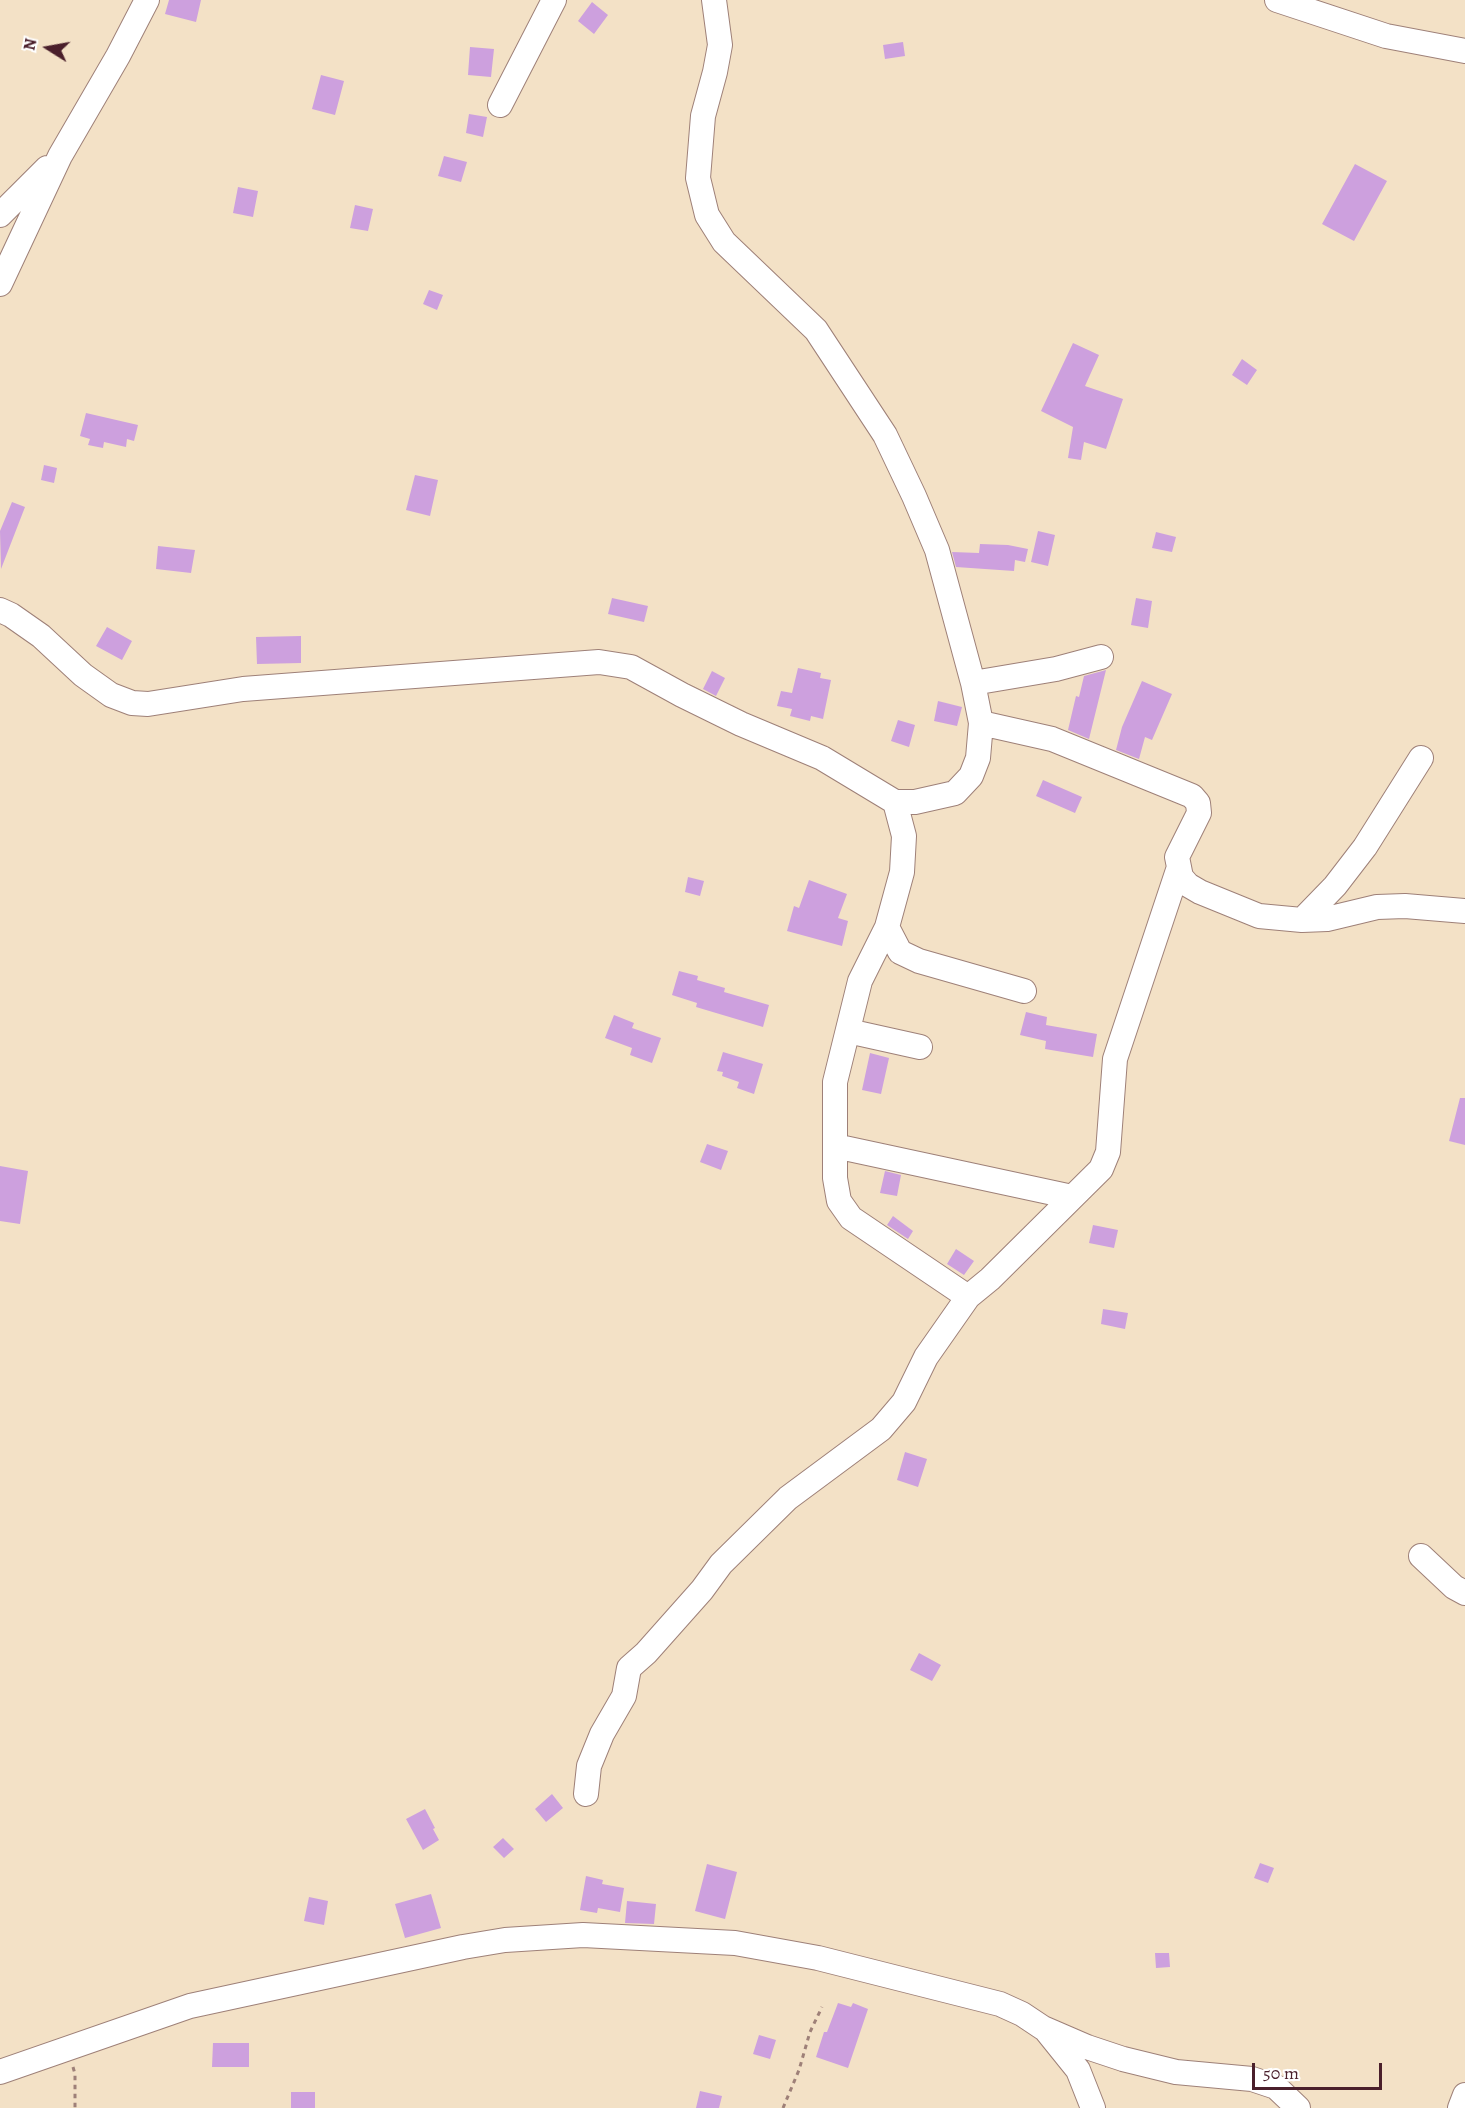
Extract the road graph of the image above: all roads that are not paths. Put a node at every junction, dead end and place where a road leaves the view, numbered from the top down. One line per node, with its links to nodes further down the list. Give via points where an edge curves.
1 (147, 0): 7 (street)
2 (554, 0): 6 (street)
3 (714, 0): 12 (street, via 720,45 703,116 698,178 707,215 724,242 816,330 885,435 937,550)
4 (1277, 0): 5 (street, via 1386,36)
5 (1465, 51)
6 (500, 105)
7 (60, 156): 8 (street); 9 (street)
8 (0, 215)
9 (0, 284)
10 (0, 610): 16 (street, via 41,636 111,695 132,703 243,689 561,664 599,662 631,667 741,724 822,758)
11 (1101, 657): 12 (street)
12 (973, 683): 13 (street)
13 (981, 723): 15 (street, via 978,758 971,776 955,793); 18 (street, via 1052,739 1192,796 1199,813 1178,856)
14 (1421, 758): 20 (street, via 1365,847)
15 (936, 799): 16 (street); 17 (street)
16 (895, 802): 17 (street)
17 (904, 836): 21 (street, via 902,872)
18 (1178, 870): 20 (street, via 1188,885 1200,892 1259,916); 26 (street, via 1115,1059 1108,1152 1101,1169)
19 (1465, 911): 20 (street, via 1405,906)
20 (1302, 920)
21 (887, 927): 22 (street, via 900,952); 23 (street, via 860,981)
22 (1024, 992)
23 (848, 1031): 24 (street); 25 (street, via 835,1082)
24 (920, 1047)
25 (835, 1146): 26 (street); 27 (street, via 838,1201 851,1218)
26 (1072, 1197): 27 (street)
27 (968, 1297): 30 (street, via 926,1357 904,1402 881,1429 788,1498 721,1564 629,1668 624,1696 589,1766)
28 (1421, 1556): 29 (street)
29 (1465, 1593)
30 (586, 1794)
31 (1043, 2028): 32 (street, via 1000,2004 818,1958 735,1943 583,1935 505,1940 190,2006); 34 (street, via 1078,2070); 35 (street, via 1098,2051 1176,2073 1252,2079 1276,2087)
32 (0, 2072)
33 (1465, 2095): 36 (street)
34 (1094, 2108)
35 (1298, 2108)
36 (1460, 2108)

